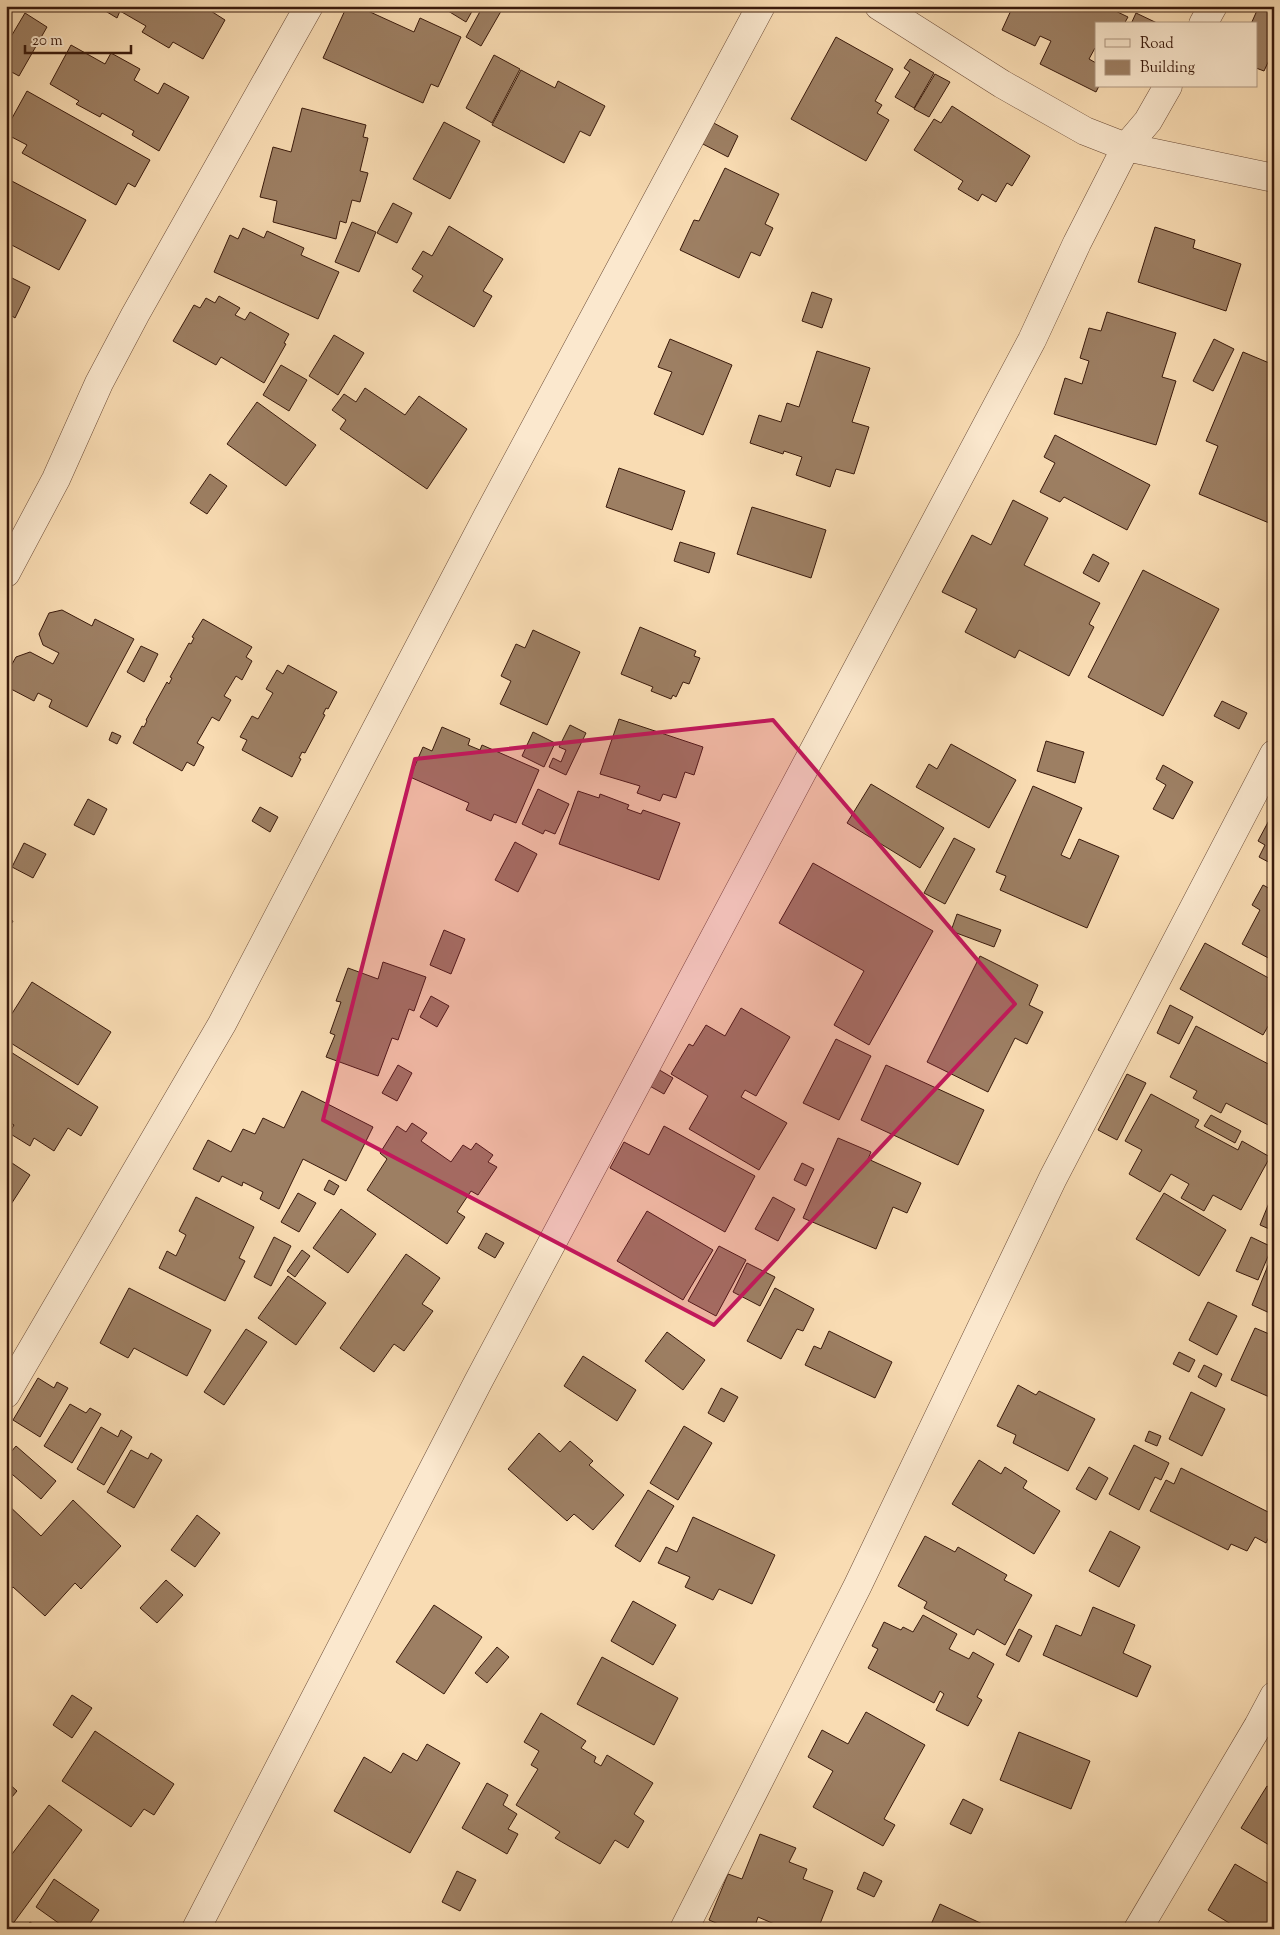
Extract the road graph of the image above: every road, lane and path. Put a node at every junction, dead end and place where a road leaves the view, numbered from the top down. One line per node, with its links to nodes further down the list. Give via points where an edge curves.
1 (309, 6): 9 (street, via 135,315 99,383 56,479)
2 (761, 6): 11 (street, via 478,534 222,1024)
3 (880, 6): 7 (street, via 1002,84 1086,131)
4 (1213, 6): 5 (street)
5 (1204, 22)
6 (1167, 88): 7 (street, via 1148,122)
7 (1126, 146): 8 (street); 13 (street, via 1032,340 478,1382)
8 (1274, 178)
9 (6, 573)
10 (1274, 754): 14 (street, via 1053,1178 858,1586)
11 (6, 1394)
12 (1274, 1696): 15 (street)
13 (196, 1929)
14 (684, 1929)
15 (1138, 1929)

